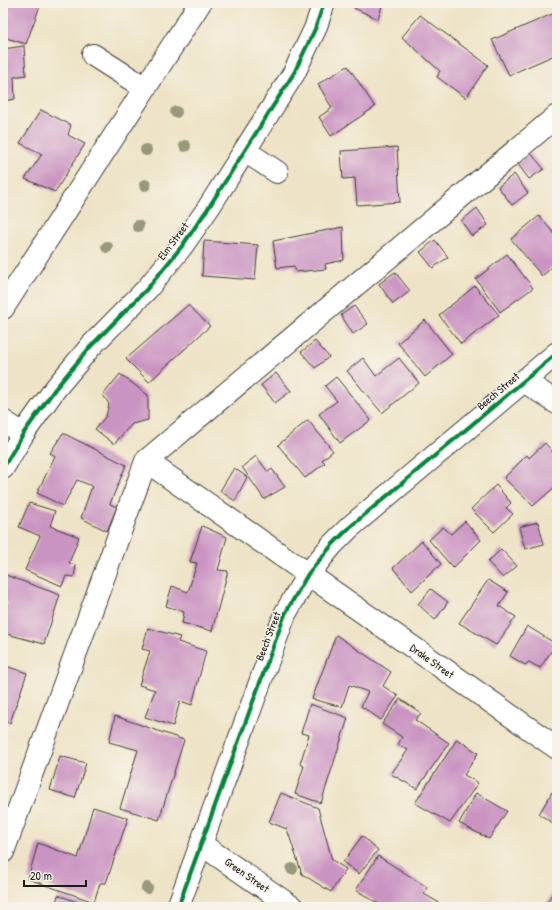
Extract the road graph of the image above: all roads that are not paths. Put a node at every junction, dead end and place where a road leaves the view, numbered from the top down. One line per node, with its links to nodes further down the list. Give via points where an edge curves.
1 (200, 3): 4 (street)
2 (324, 3): 6 (street, Elm Street, via 294,72)
3 (93, 55): 4 (street)
4 (145, 88): 8 (street)
5 (557, 116): 14 (street)
6 (245, 151): 7 (street); 13 (street, Elm Street, via 182,246 147,289 91,346)
7 (277, 172)
8 (3, 308)
9 (557, 353): 10 (street, Beech Street)
10 (524, 381): 11 (street); 16 (street, Beech Street, via 350,527 332,544)
11 (557, 403)
12 (3, 421): 13 (street)
13 (23, 434): 15 (street, Elm Street)
14 (146, 461): 16 (street, Drake Street); 19 (street)
15 (3, 468)
16 (308, 574): 17 (street, Drake Street); 18 (street, Beech Street, via 285,614)
17 (557, 748)
18 (201, 844): 20 (street, Beech Street); 21 (street, Green Street)
19 (3, 852)
20 (178, 907)
21 (292, 907)

